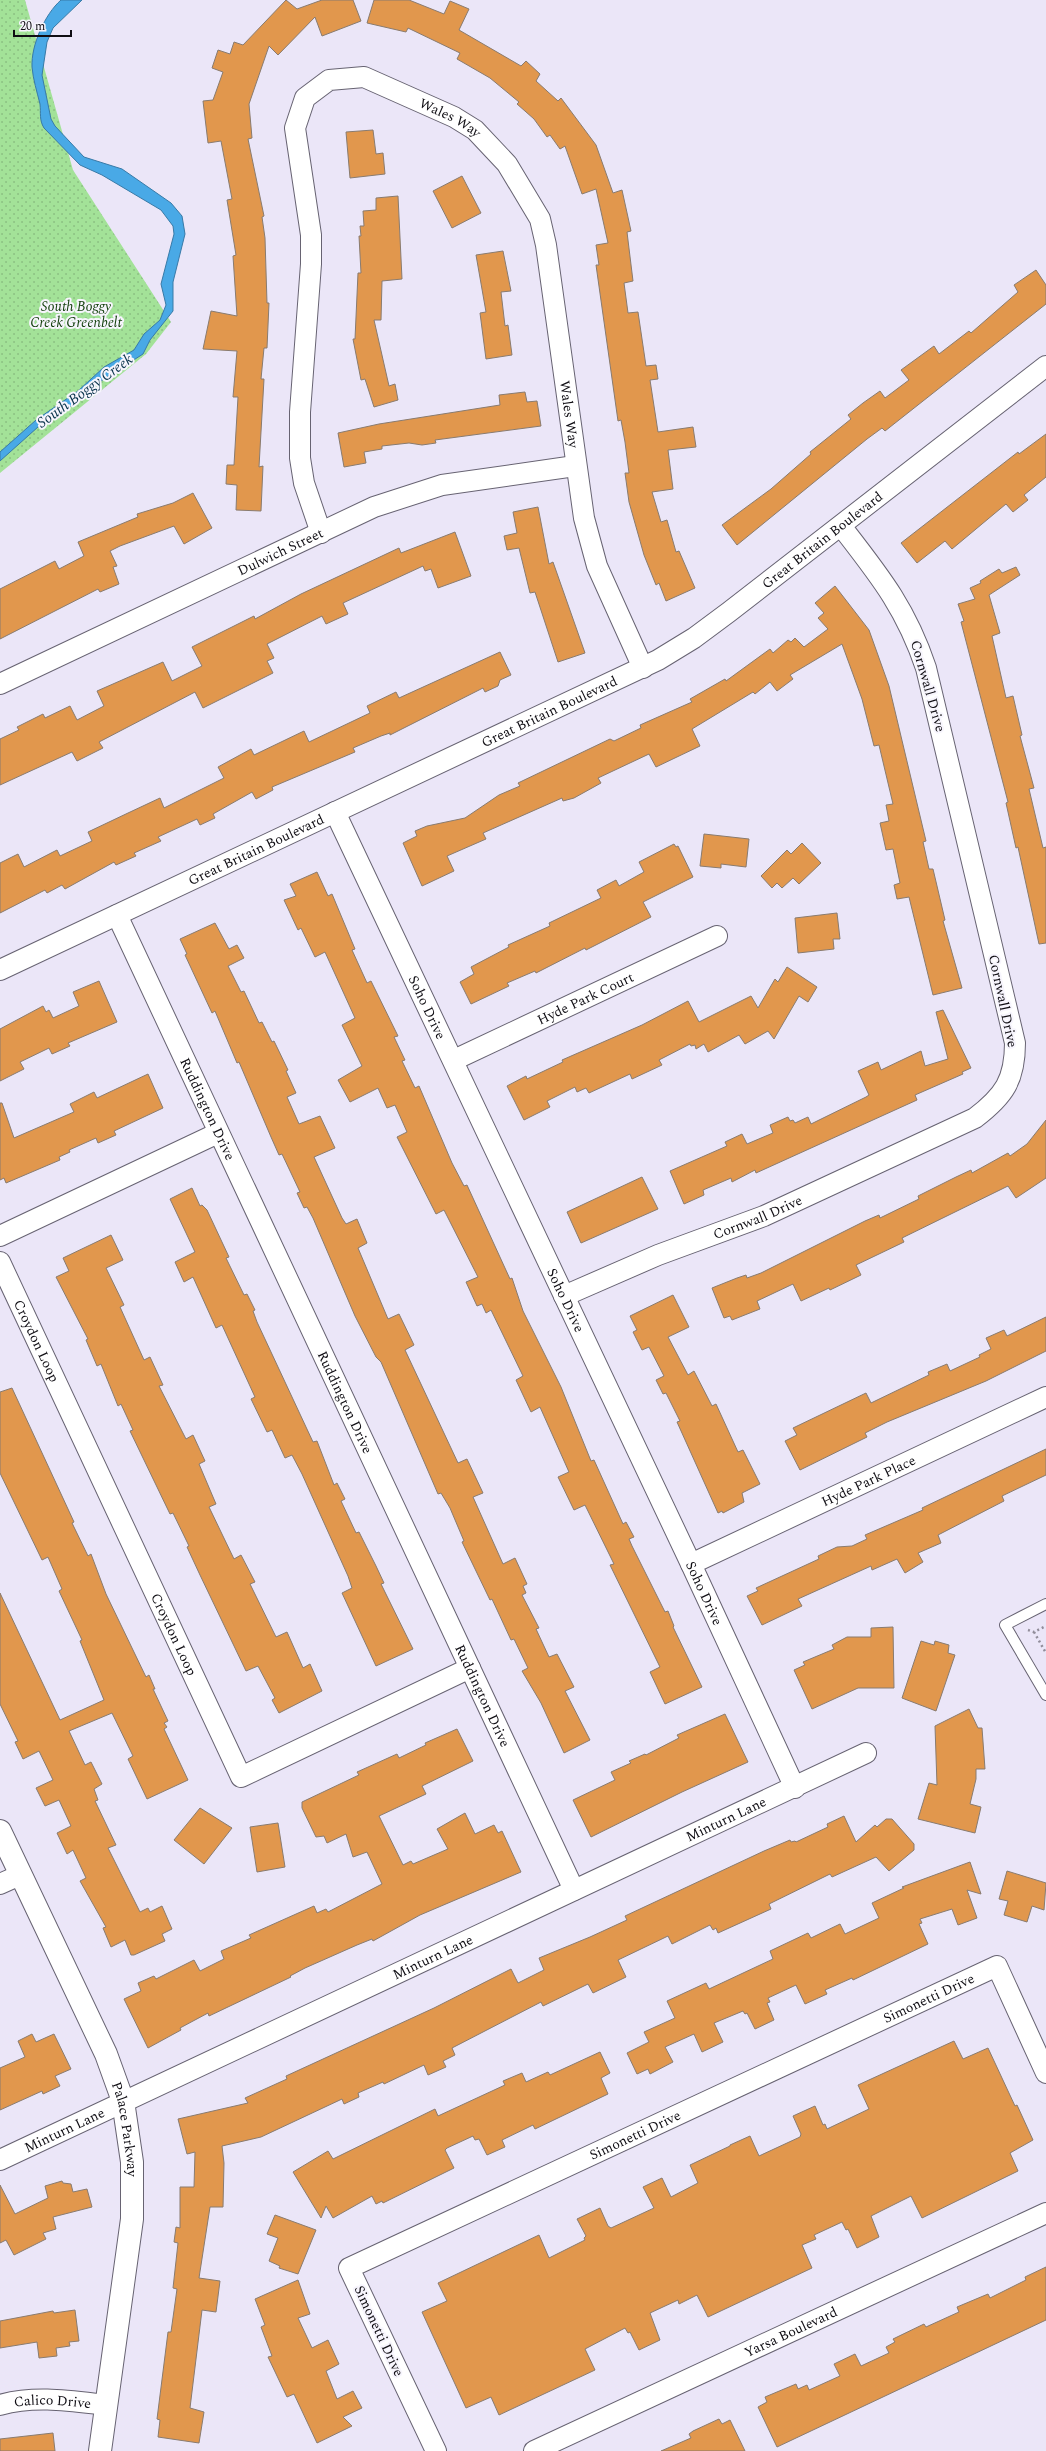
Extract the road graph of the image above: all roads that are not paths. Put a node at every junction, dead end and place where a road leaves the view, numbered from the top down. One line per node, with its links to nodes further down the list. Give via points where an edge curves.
1 (1046, 366): 3 (street, Great Britain Boulevard)
2 (575, 466): 4 (street, Dulwich Street, via 442,485 374,508); 4 (street, Wales Way, via 546,246 540,219 523,188 492,146 475,130 454,117 364,77 329,80 305,98 295,128 311,235 300,412 300,458 304,483); 5 (street, Wales Way, via 584,518 598,566)
3 (841, 526): 5 (street, Great Britain Boulevard, via 694,638); 15 (street, Cornwall Drive, via 893,595 918,643 926,668 1015,1043 1011,1077 1005,1091 993,1105 975,1118 764,1216 658,1255)
4 (321, 533): 6 (street, Dulwich Street)
5 (643, 668): 7 (street, Great Britain Boulevard)
6 (0, 684)
7 (335, 812): 8 (street, Great Britain Boulevard); 11 (street, Soho Drive)
8 (117, 915): 10 (street, Great Britain Boulevard); 12 (street, Ruddington Drive)
9 (717, 936): 11 (street, Hyde Park Court)
10 (0, 970)
11 (454, 1060): 15 (street, Soho Drive)
12 (218, 1133): 13 (street); 19 (street, Ruddington Drive)
13 (0, 1236)
14 (0, 1262): 19 (street, Croydon Loop, via 242,1777)
15 (564, 1296): 17 (street, Soho Drive)
16 (1046, 1397): 17 (street, Hyde Park Place)
17 (691, 1564): 22 (street, Soho Drive)
18 (1046, 1604): 20 (lane, via 1004,1625)
19 (470, 1668): 26 (street, Ruddington Drive)
20 (1046, 1695)
21 (866, 1753): 22 (street, Minturn Lane)
22 (795, 1788): 26 (street, Minturn Lane)
23 (0, 1831): 24 (street, Palace Parkway)
24 (20, 1875): 25 (street); 28 (street, Palace Parkway, via 106,2054)
25 (0, 1884)
26 (574, 1890): 28 (street, Minturn Lane)
27 (1046, 2073): 34 (street, Simonetti Drive, via 997,1966 350,2268)
28 (123, 2101): 29 (street, Minturn Lane); 32 (street, Palace Parkway, via 132,2162 132,2219)
29 (0, 2160)
30 (1046, 2213): 35 (street, Yarsa Boulevard)
31 (0, 2405): 32 (street, Calico Drive, via 14,2401 47,2399)
32 (106, 2405): 33 (street, Palace Parkway)
33 (100, 2451)
34 (436, 2451)
35 (534, 2451)

